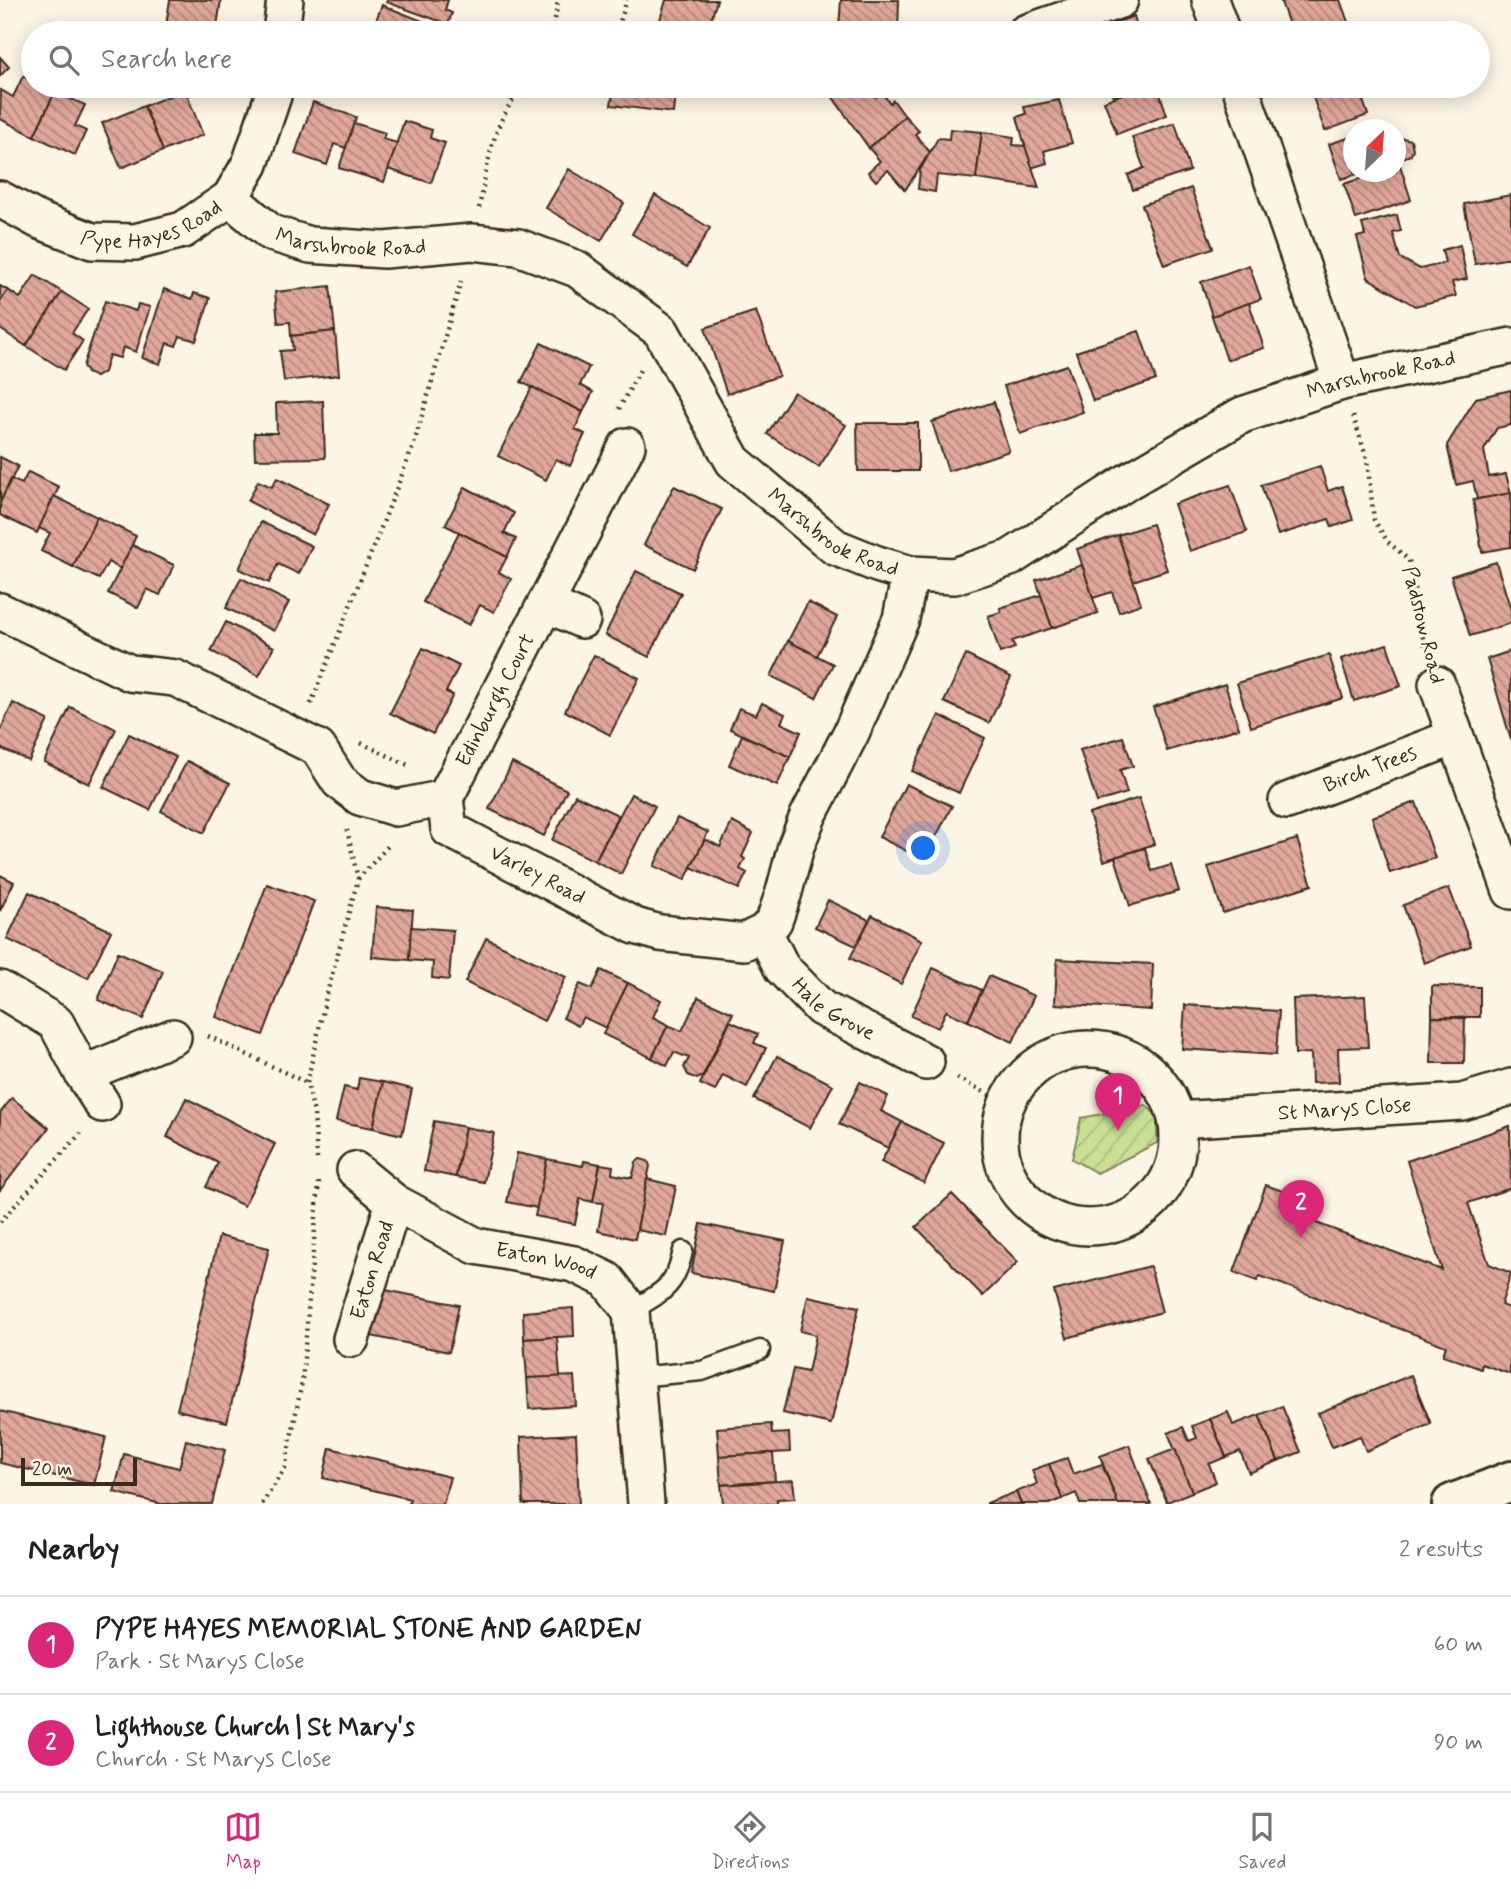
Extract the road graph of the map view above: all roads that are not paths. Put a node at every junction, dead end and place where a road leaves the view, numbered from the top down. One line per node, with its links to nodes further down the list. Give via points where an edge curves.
1 (285, 0): 4 (street)
2 (1121, 0): 5 (street)
3 (1210, 0): 6 (street)
4 (282, 21)
5 (1060, 21)
6 (1218, 21)
7 (272, 98): 9 (street, Pype Hayes Road, via 250,164)
8 (1244, 98): 12 (street)
9 (230, 198): 10 (street, Pype Hayes Road, via 183,230 135,242 92,241); 14 (street, Marshbrook Road, via 271,233 310,245 384,250 472,242 518,247 577,269 661,331 733,461 835,547)
10 (0, 199)
11 (1511, 346): 12 (street, Marshbrook Road)
12 (1342, 382): 14 (street, Marshbrook Road, via 1242,415 1010,558 954,576)
13 (627, 446): 15 (street, Edinburgh Court)
14 (910, 574): 23 (street, via 901,619 808,816 774,921)
15 (547, 604): 17 (street); 20 (street, Edinburgh Court)
16 (0, 611): 20 (street, via 130,673 176,678 318,748 340,781 360,797 396,808)
17 (582, 621)
18 (1437, 684): 19 (street, Padstow Road)
19 (1455, 737): 21 (street, Birch Trees); 22 (street, Padstow Road)
20 (445, 798): 23 (street, Varley Road, via 450,829 635,926 744,942)
21 (1287, 801)
22 (1511, 891)
23 (764, 932): 26 (street, Hale Grove, via 782,968 821,1008)
24 (0, 989): 27 (street, via 56,1023)
25 (173, 1037): 27 (street)
26 (926, 1062)
27 (83, 1074): 29 (street)
28 (1511, 1087): 30 (street, St Marys Close, via 1462,1102)
29 (102, 1104)
30 (1177, 1120): 30 (street, via 1175,1166 1156,1198 1130,1219 1087,1229 1046,1219 1017,1194 999,1155 1005,1103 1031,1068 1069,1050 1121,1054 1151,1073 1169,1096)
31 (355, 1170): 32 (street, Eaton Wood)
32 (394, 1202): 34 (street, Eaton Wood, via 476,1246 574,1264 607,1280); 35 (street, Eaton Road)
33 (683, 1251): 34 (lane, via 673,1280)
34 (631, 1311): 37 (street)
35 (351, 1339)
36 (760, 1350): 37 (lane, via 702,1371)
37 (636, 1377): 39 (street)
38 (1511, 1481): 40 (main road)
39 (646, 1504)
40 (1452, 1504)

